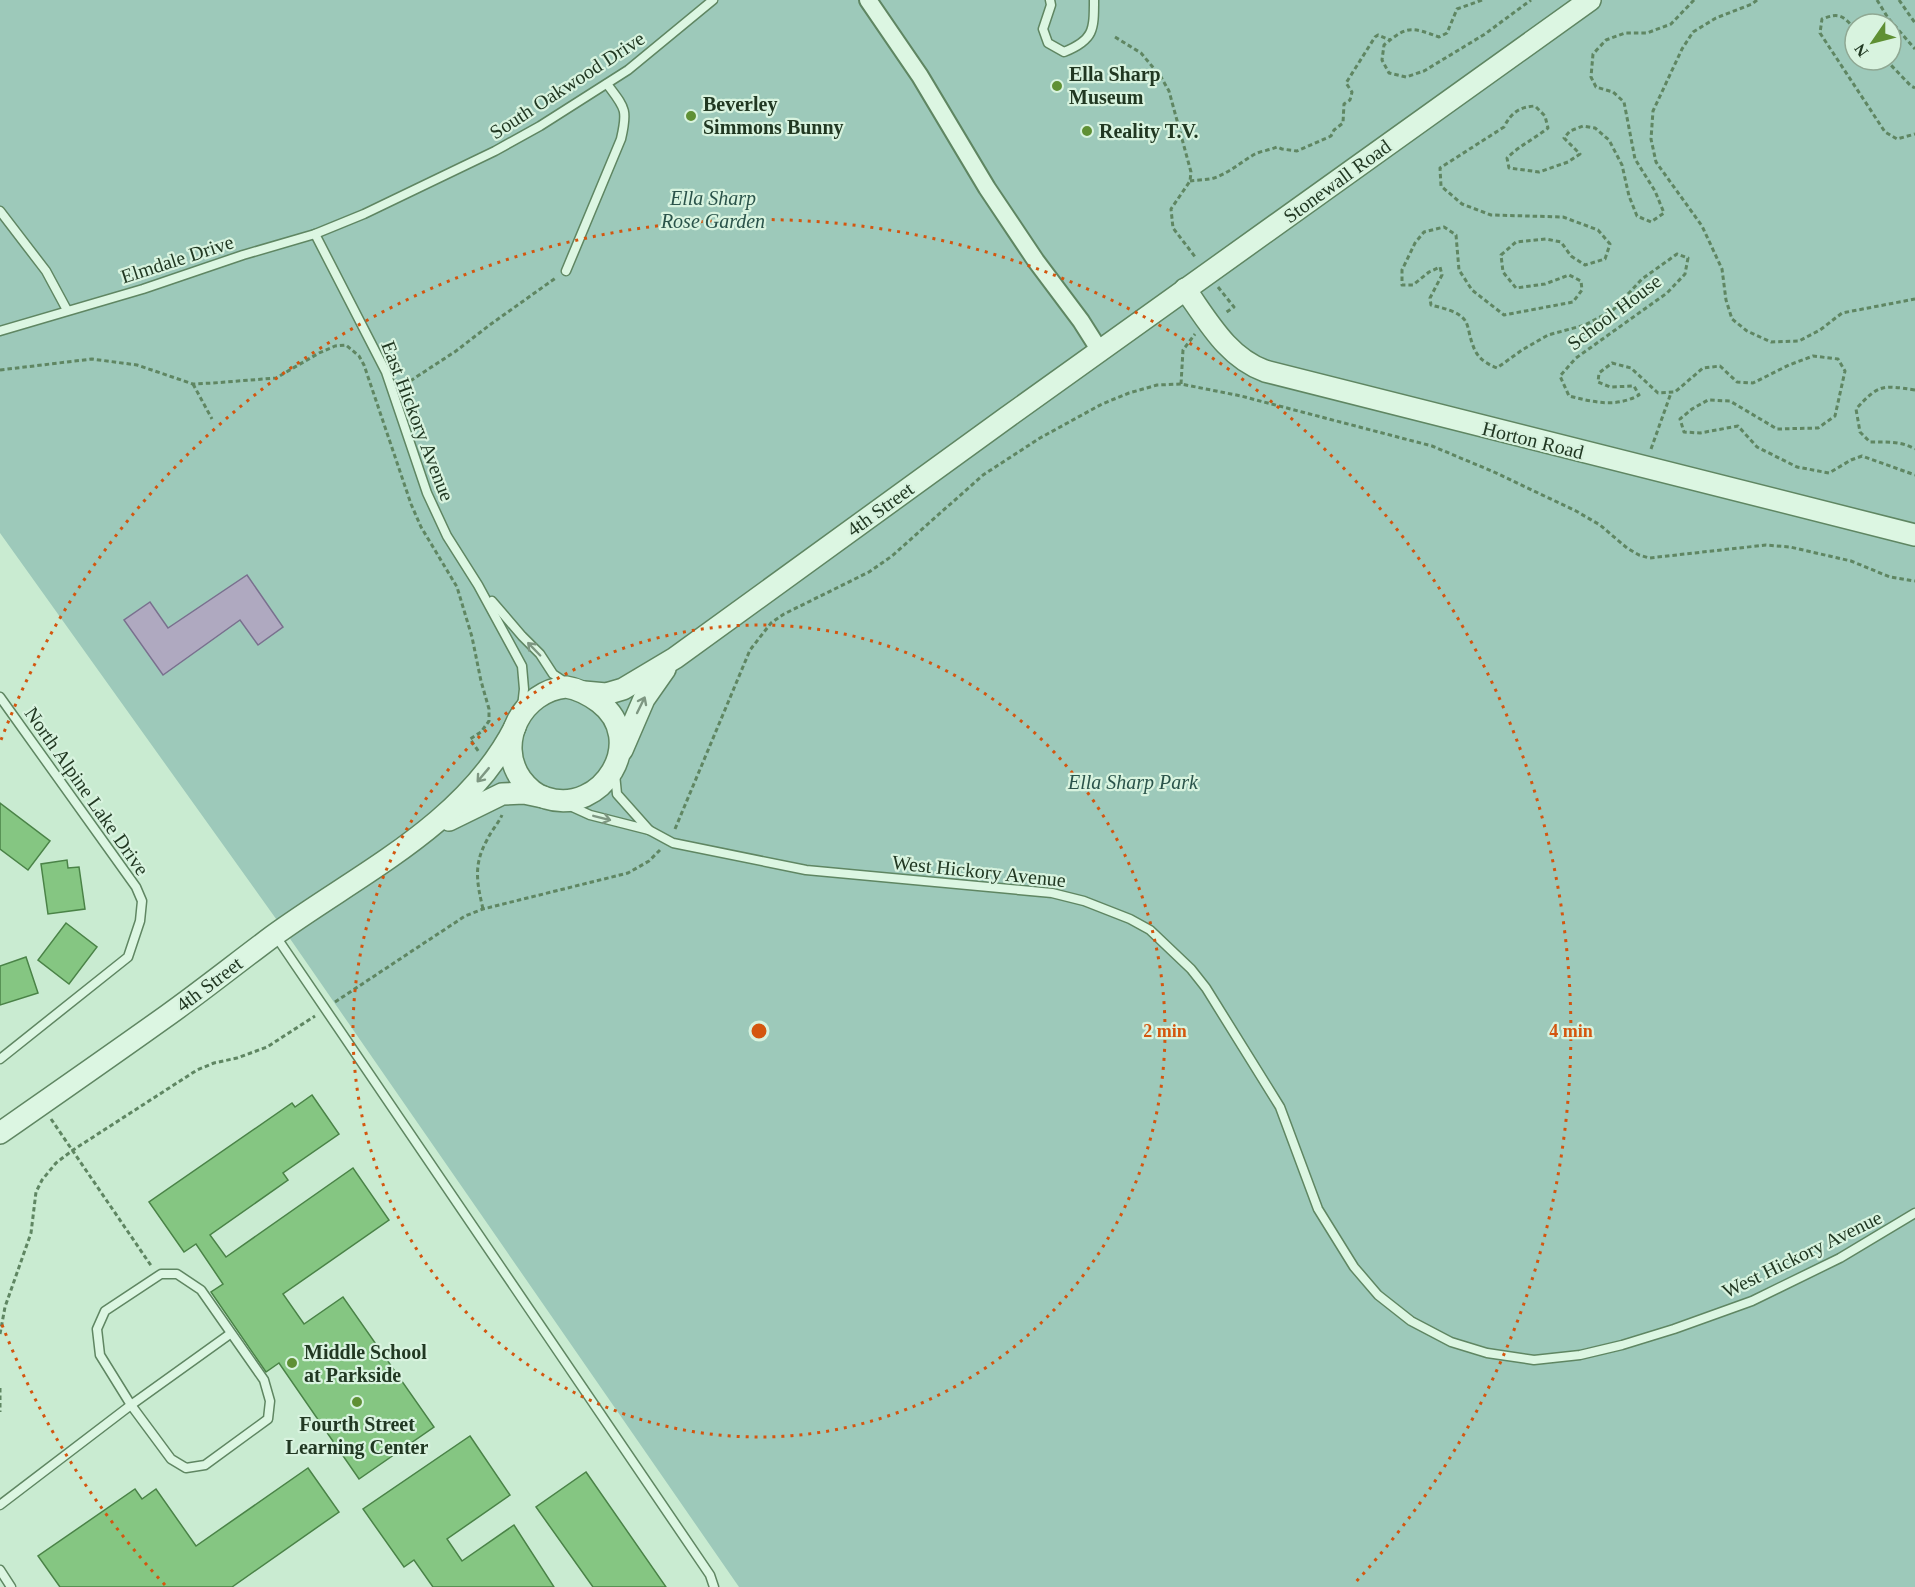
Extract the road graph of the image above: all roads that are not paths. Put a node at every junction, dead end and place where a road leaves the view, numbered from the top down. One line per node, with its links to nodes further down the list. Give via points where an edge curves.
1 (713, 0): 6 (lane, South Oakwood Drive)
2 (868, 0): 14 (street, via 1035,261 1081,321)
3 (1050, 0): 4 (lane, via 1043,29 1048,43 1064,52 1081,45 1094,27)
4 (1094, 0)
5 (1590, 0): 11 (street, Stonewall Road)
6 (607, 84): 8 (lane, South Oakwood Drive, via 504,146); 10 (lane, via 620,101 626,118)
7 (0, 211): 12 (lane, via 46,271)
8 (364, 214): 9 (lane, Elmdale Drive)
9 (315, 234): 12 (lane, Elmdale Drive); 16 (lane, East Hickory Avenue, via 386,372 427,493 447,536)
10 (566, 272)
11 (1185, 289): 14 (street, Stonewall Road); 15 (street, Horton Road, via 1230,350 1253,366 1280,376)
12 (67, 310): 13 (lane, Elmdale Drive)
13 (0, 331)
14 (1093, 356): 17 (street, 4th Street)
15 (1915, 535)
16 (478, 585): 18 (lane, East Hickory Avenue, one-way to 16, via 553,674); 20 (lane, East Hickory Avenue, via 522,666 524,689)
17 (675, 658): 18 (street, 4th Street, via 623,689 606,694); 21 (street, 4th Street, one-way to 17, via 644,699)
18 (580, 690): 20 (street, via 559,688 545,693 529,704); 21 (street, via 613,716 621,742)
19 (0, 697): 26 (lane, North Alpine Lake Drive, via 136,887 142,901 128,957)
20 (518, 720): 22 (street, via 510,751 514,768 529,788); 24 (street, 4th Street, one-way to 24, via 497,758 463,798)
21 (616, 763): 22 (street, via 605,781 592,791 575,798); 23 (lane, West Hickory Avenue, via 617,794)
22 (551, 799): 23 (lane, West Hickory Avenue, one-way to 23, via 590,815); 24 (street, 4th Street, via 524,793 502,794)
23 (649, 830): 28 (lane, West Hickory Avenue, via 673,843 806,870 1052,893 1084,901 1150,930 1206,988 1280,1107 1318,1209 1354,1267 1378,1295 1411,1321 1451,1342 1487,1353 1534,1360 1580,1355 1674,1329 1752,1301 1840,1258)
24 (419, 836): 25 (street, 4th Street)
25 (275, 935): 27 (street, 4th Street); 34 (lane, via 710,1575)
26 (0, 1059)
27 (0, 1133)
28 (1915, 1213)
29 (230, 1334): 30 (lane); 30 (lane, via 201,1290 177,1274 161,1274 105,1311 97,1329 99,1355); 30 (lane, via 264,1380 270,1401 267,1419 205,1465 186,1467 171,1459)
30 (131, 1405): 31 (lane)
31 (0, 1505)
32 (0, 1570): 33 (lane)
33 (11, 1587)
34 (714, 1587)

